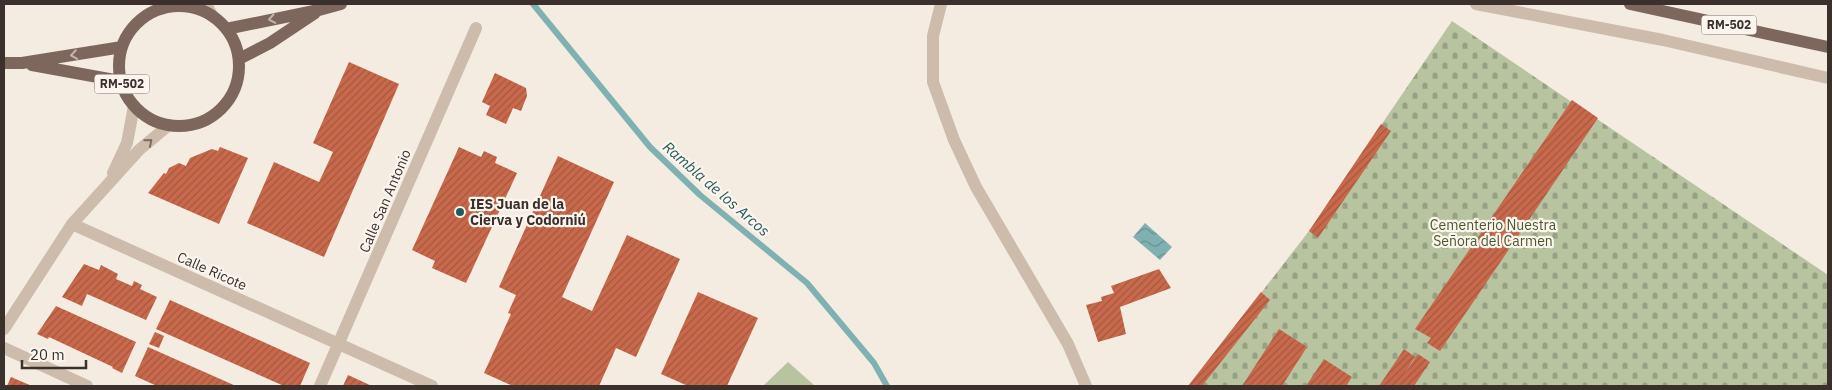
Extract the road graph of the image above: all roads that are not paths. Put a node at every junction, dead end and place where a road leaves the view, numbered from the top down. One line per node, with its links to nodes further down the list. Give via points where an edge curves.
1 (206, 4): 8 (street)
2 (341, 4): 7 (main road)
3 (942, 4): 28 (street, via 934,36 933,82 954,140 981,196 1068,344)
4 (1476, 4): 16 (street, via 1663,40)
5 (1630, 4): 12 (main road, RM-502)
6 (163, 6): 8 (main road, RM-502, via 197,9); 11 (main road, RM-502, via 131,30)
7 (319, 10): 10 (main road, one-way to 10); 13 (main road, via 270,43)
8 (213, 17): 10 (main road, RM-502)
9 (476, 28): 23 (street, Calle San Antonio)
10 (226, 29): 13 (main road, RM-502)
11 (122, 47): 15 (main road, RM-502, one-way to 15); 17 (main road, RM-502)
12 (1828, 47)
13 (238, 59): 19 (main road, RM-502, via 238,77 223,108 193,125)
14 (4, 63): 15 (main road, RM-502)
15 (22, 63): 17 (main road, RM-502)
16 (1828, 78)
17 (120, 81): 18 (main road, RM-502)
18 (134, 106): 19 (main road, RM-502, via 145,116); 20 (street, via 127,143)
19 (169, 125): 20 (street, one-way to 19, via 139,150)
20 (106, 188): 21 (street)
21 (72, 224): 22 (street); 23 (street, Calle Ricote)
22 (4, 329)
23 (339, 346): 26 (street, Calle San Antonio); 27 (street, Calle Ricote)
24 (4, 348): 25 (street)
25 (87, 386)
26 (320, 386)
27 (432, 386)
28 (1086, 386)

